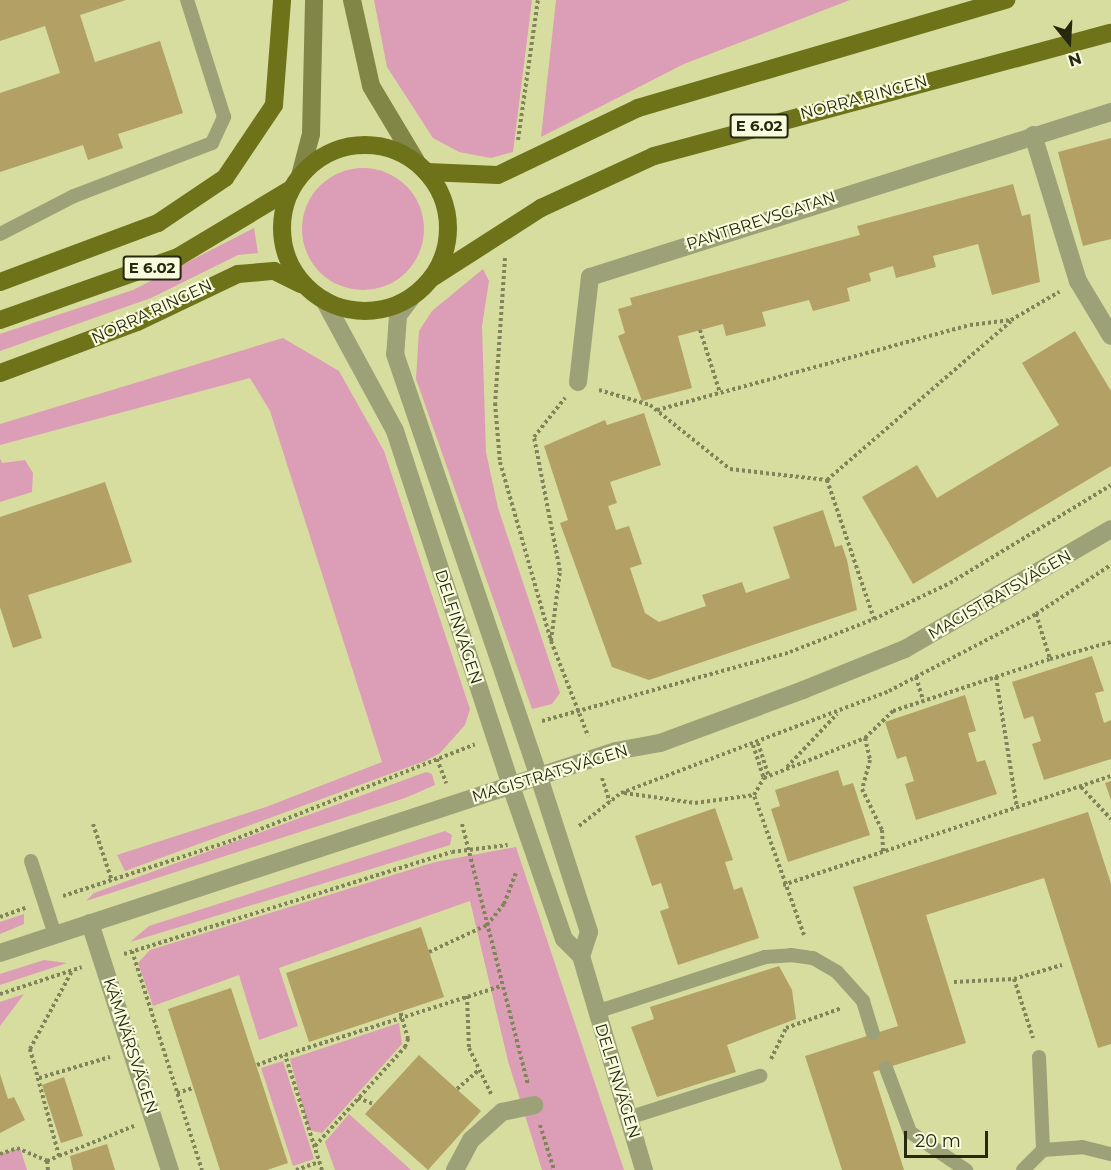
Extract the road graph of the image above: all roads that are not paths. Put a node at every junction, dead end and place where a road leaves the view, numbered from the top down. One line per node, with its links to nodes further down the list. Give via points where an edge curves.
1 (187, 0): 11 (lane, via 224,117 212,143 74,196)
2 (282, 0): 13 (main road, via 274,105 225,178 158,223)
3 (314, 0): 10 (main road, via 311,134)
4 (352, 0): 9 (main road, via 371,86)
5 (1006, 0): 9 (main road, via 639,108 498,175)
6 (1111, 33): 12 (main road, NORRA RINGEN / E 6.02, via 654,156 541,208)
7 (1111, 112): 8 (street, PANTBREVSGATAN)
8 (1033, 135): 18 (street, via 1078,281); 20 (street, PANTBREVSGATAN, via 590,277)
9 (422, 167): 10 (main road, via 385,146 354,145 328,153); 12 (main road, NORRA RINGEN, via 443,197 449,229)
10 (295, 182): 14 (main road, NORRA RINGEN, via 282,219 284,248); 17 (main road, E 6.02, via 178,256)
11 (0, 234)
12 (432, 278): 15 (main road, NORRA RINGEN)
13 (0, 282)
14 (305, 285): 16 (main road, NORRA RINGEN); 19 (main road, NORRA RINGEN / E 6.02, via 274,271 238,274 137,322)
15 (411, 298): 16 (main road, NORRA RINGEN, via 375,311); 22 (street, DELFINVÄGEN, via 398,315 395,354)
16 (324, 300): 23 (street, DELFINVÄGEN, via 394,431)
17 (0, 320)
18 (1111, 336)
19 (0, 373)
20 (578, 382)
21 (1111, 529): 22 (street, MAGISTRATSVÄGEN, via 905,649 685,734)
22 (539, 777): 23 (street, MAGISTRATSVÄGEN); 28 (street, DELFINVÄGEN, via 589,932)
23 (511, 786): 25 (street, MAGISTRATSVÄGEN); 28 (street, DELFINVÄGEN, via 564,939)
24 (31, 861): 26 (lane)
25 (90, 923): 26 (street, MAGISTRATSVÄGEN); 38 (street, KÄMNÄRSVÄGEN)
26 (55, 935): 27 (street, MAGISTRATSVÄGEN)
27 (0, 953)
28 (581, 956): 29 (street, DELFINVÄGEN)
29 (596, 1012): 30 (lane, via 765,957 813,958 837,972 863,1001); 35 (street, DELFINVÄGEN)
30 (873, 1034)
31 (1039, 1057): 36 (lane)
32 (886, 1068): 41 (lane, via 910,1132)
33 (760, 1076): 35 (lane)
34 (534, 1105): 39 (street, via 502,1112 471,1140)
35 (628, 1118): 40 (street, DELFINVÄGEN)
36 (1043, 1150): 37 (lane, via 1082,1147); 42 (lane)
37 (1111, 1154)
38 (170, 1170)
39 (455, 1170)
40 (644, 1170)
41 (966, 1170)
42 (1023, 1170)

